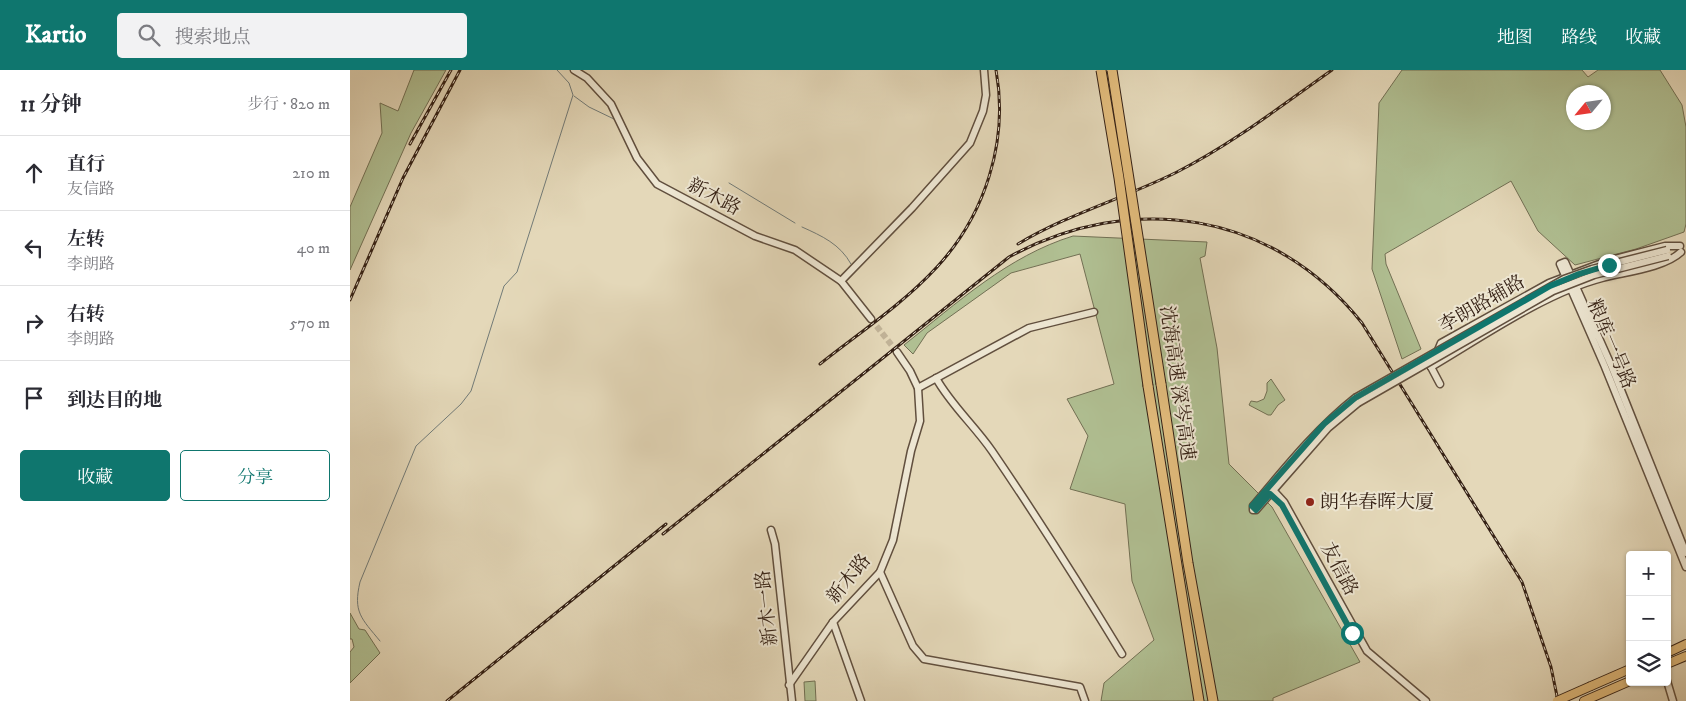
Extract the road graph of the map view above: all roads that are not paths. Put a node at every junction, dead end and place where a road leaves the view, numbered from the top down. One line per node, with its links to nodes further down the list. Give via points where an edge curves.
1 (574, 70): 7 (street, 新木路, via 587,78 611,104 637,158 657,184 755,236 795,250)
2 (984, 70): 7 (street, via 984,111 970,143)
3 (1101, 70): 35 (highway, 沈海高速 深岑高速, bridge)
4 (1112, 70): 36 (highway, 沈海高速 深岑高速, bridge, via 1189,572)
5 (1683, 248): 6 (street, 李朗路辅路, via 1665,246); 8 (street, 李朗路辅路, via 1669,261); 16 (street, bridge, via 1553,291)
6 (1567, 275): 8 (street, 粮库一号路); 12 (street, 李朗路辅路, via 1441,343)
7 (841, 281): 10 (street, 新木路)
8 (1573, 288): 12 (street, 李朗路辅路); 19 (street, 粮库一号路, via 1607,356); 20 (street, 粮库一号路)
9 (1094, 312): 13 (street, via 1029,328)
10 (871, 319)
11 (897, 352): 15 (street, 新木路)
12 (1431, 366): 14 (street)
13 (936, 378): 15 (street); 25 (street, via 948,398 977,429 1022,494)
14 (1440, 384)
15 (918, 388): 21 (street, 新木路, via 920,421 893,540)
16 (1357, 401): 17 (street, via 1328,428); 17 (street, via 1324,424 1254,508)
17 (1272, 492): 37 (street, 友信路, via 1364,654); 38 (street, 友信路, via 1288,508 1367,651)
18 (770, 530): 30 (street, 新木一路, via 775,544)
19 (1686, 553)
20 (1686, 567)
21 (880, 572): 22 (street, 新木路); 34 (street, via 913,646 924,659 1080,687)
22 (833, 622): 30 (street, 新木路); 33 (street)
23 (1686, 644): 24 (main road)
24 (1671, 651)
25 (1122, 654)
26 (1686, 656): 27 (main road)
27 (1671, 662)
28 (1626, 671): 39 (main road, bridge)
29 (1626, 683): 40 (main road)
30 (789, 685): 32 (street)
31 (1668, 686): 41 (street)
32 (792, 701)
33 (861, 701)
34 (1085, 701)
35 (1199, 701)
36 (1213, 701)
37 (1419, 701)
38 (1426, 701)
39 (1557, 701)
40 (1584, 701)
41 (1673, 701)

